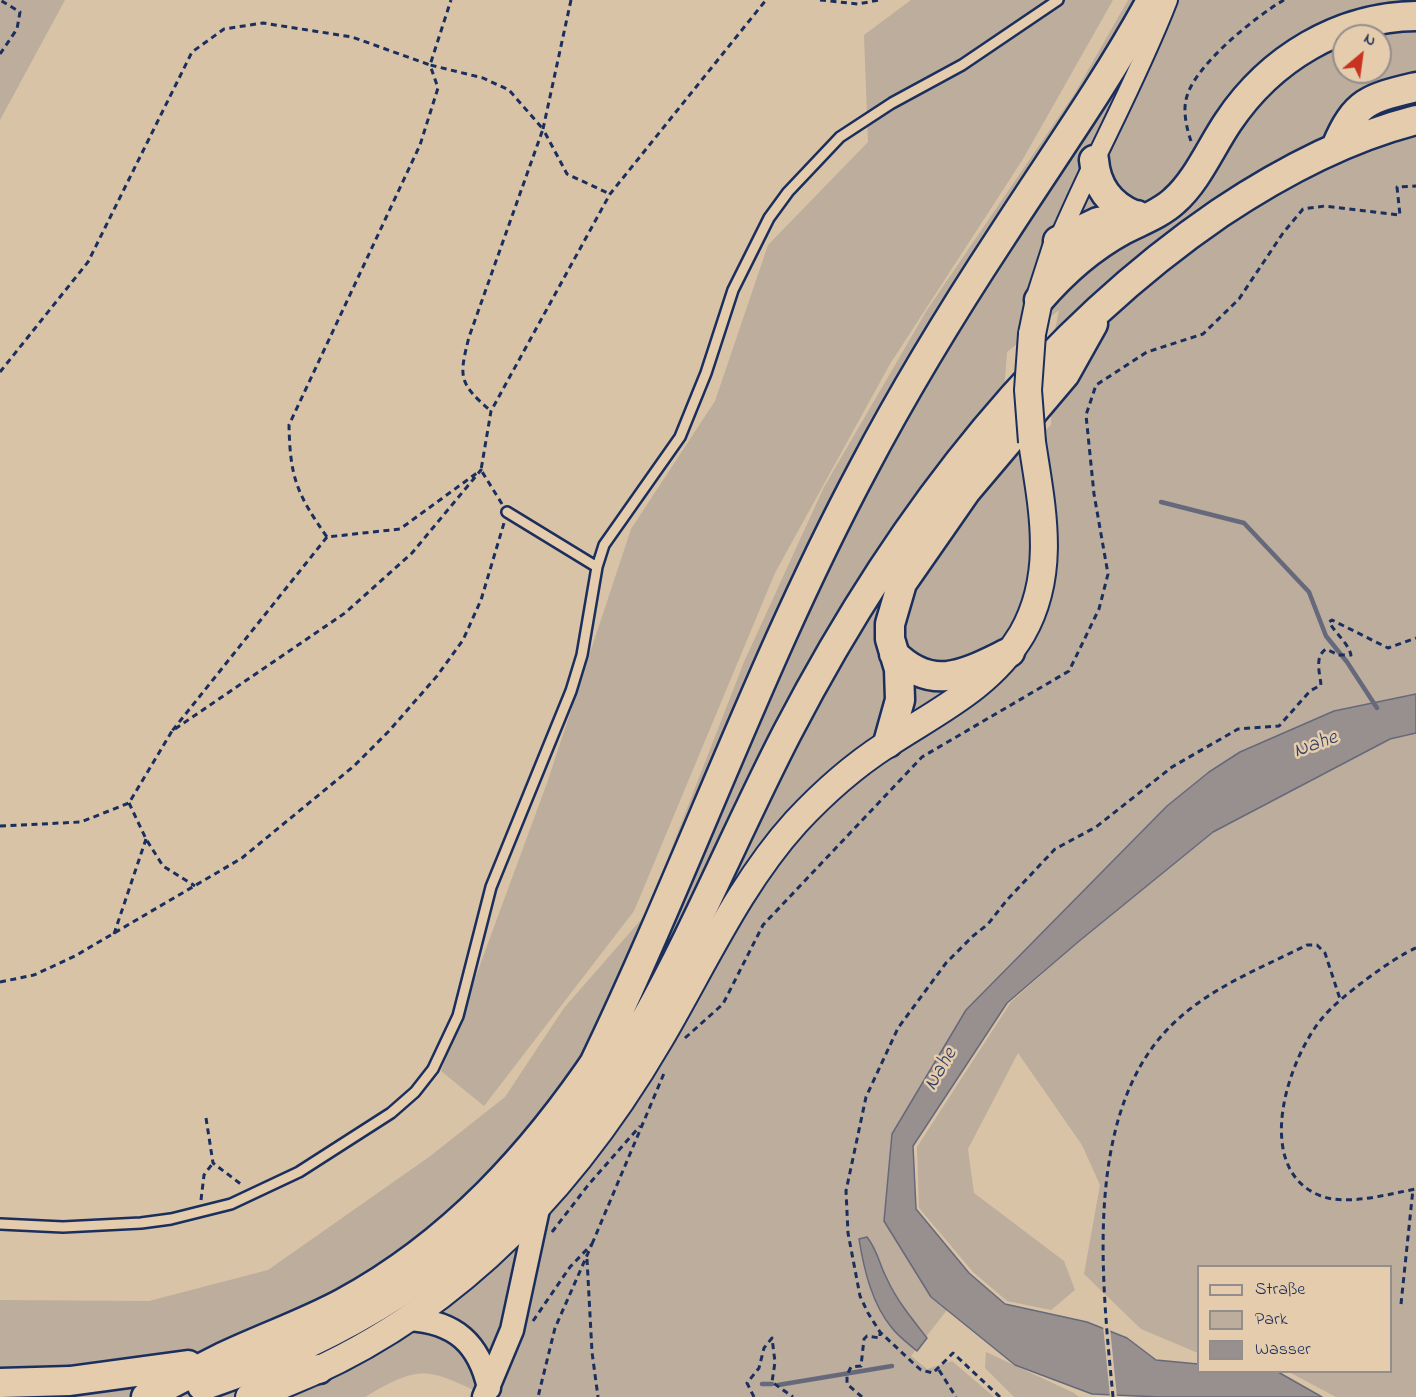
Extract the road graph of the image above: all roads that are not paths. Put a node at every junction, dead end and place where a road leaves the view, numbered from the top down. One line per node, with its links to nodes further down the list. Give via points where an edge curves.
1 (1058, 0): 13 (lane, via 962,65 862,120 815,161 788,192 769,218 734,290 680,437 613,529)
2 (1152, 3): 7 (street, via 1137,74); 18 (main road, via 934,344 856,481 789,619 639,970)
3 (1416, 16): 8 (main road, via 1343,29 1286,60 1240,105 1176,200)
4 (1416, 87): 6 (main road, via 1367,102 1345,125)
5 (1416, 120): 6 (main road)
6 (1336, 147): 11 (main road, via 1229,207 1158,258)
7 (1094, 160): 8 (main road, via 1105,194 1118,207); 9 (street)
8 (1144, 215): 9 (main road, via 1098,222); 10 (main road, via 1086,254)
9 (1058, 241): 10 (main road)
10 (1039, 300): 14 (main road, bridge, via 1028,390 1045,523 1044,565 1030,618)
11 (1100, 308): 15 (main road, via 1089,336 1065,374 966,491 902,582 890,624); 17 (main road, via 1020,388 960,461 892,555 786,735)
12 (507, 512): 13 (lane)
13 (597, 567): 20 (lane, via 582,655 571,691 491,887 458,1016 433,1069 415,1092 391,1113 299,1172 231,1204 161,1221 41,1227)
14 (1010, 652): 15 (main road, via 962,675 941,677 912,669); 16 (main road, via 962,696)
15 (894, 654): 16 (main road, via 900,700)
16 (888, 743): 19 (main road, via 827,791 775,849 729,918 629,1092)
17 (711, 892): 18 (main road); 25 (main road, via 637,1034 603,1088 550,1161 508,1206 437,1268 357,1320 278,1359)
18 (593, 1066): 22 (main road, via 558,1117 459,1223 344,1303)
19 (538, 1209): 21 (main road, via 477,1268); 26 (street, via 512,1330)
20 (0, 1224)
21 (409, 1319): 23 (main road); 26 (street, via 429,1320 463,1337 480,1360)
22 (225, 1356): 24 (main road, via 135,1374); 27 (main road)
23 (319, 1369): 25 (main road); 29 (main road)
24 (0, 1383)
25 (202, 1386): 28 (main road)
26 (487, 1393)
27 (146, 1397)
28 (154, 1397)
29 (249, 1397)

